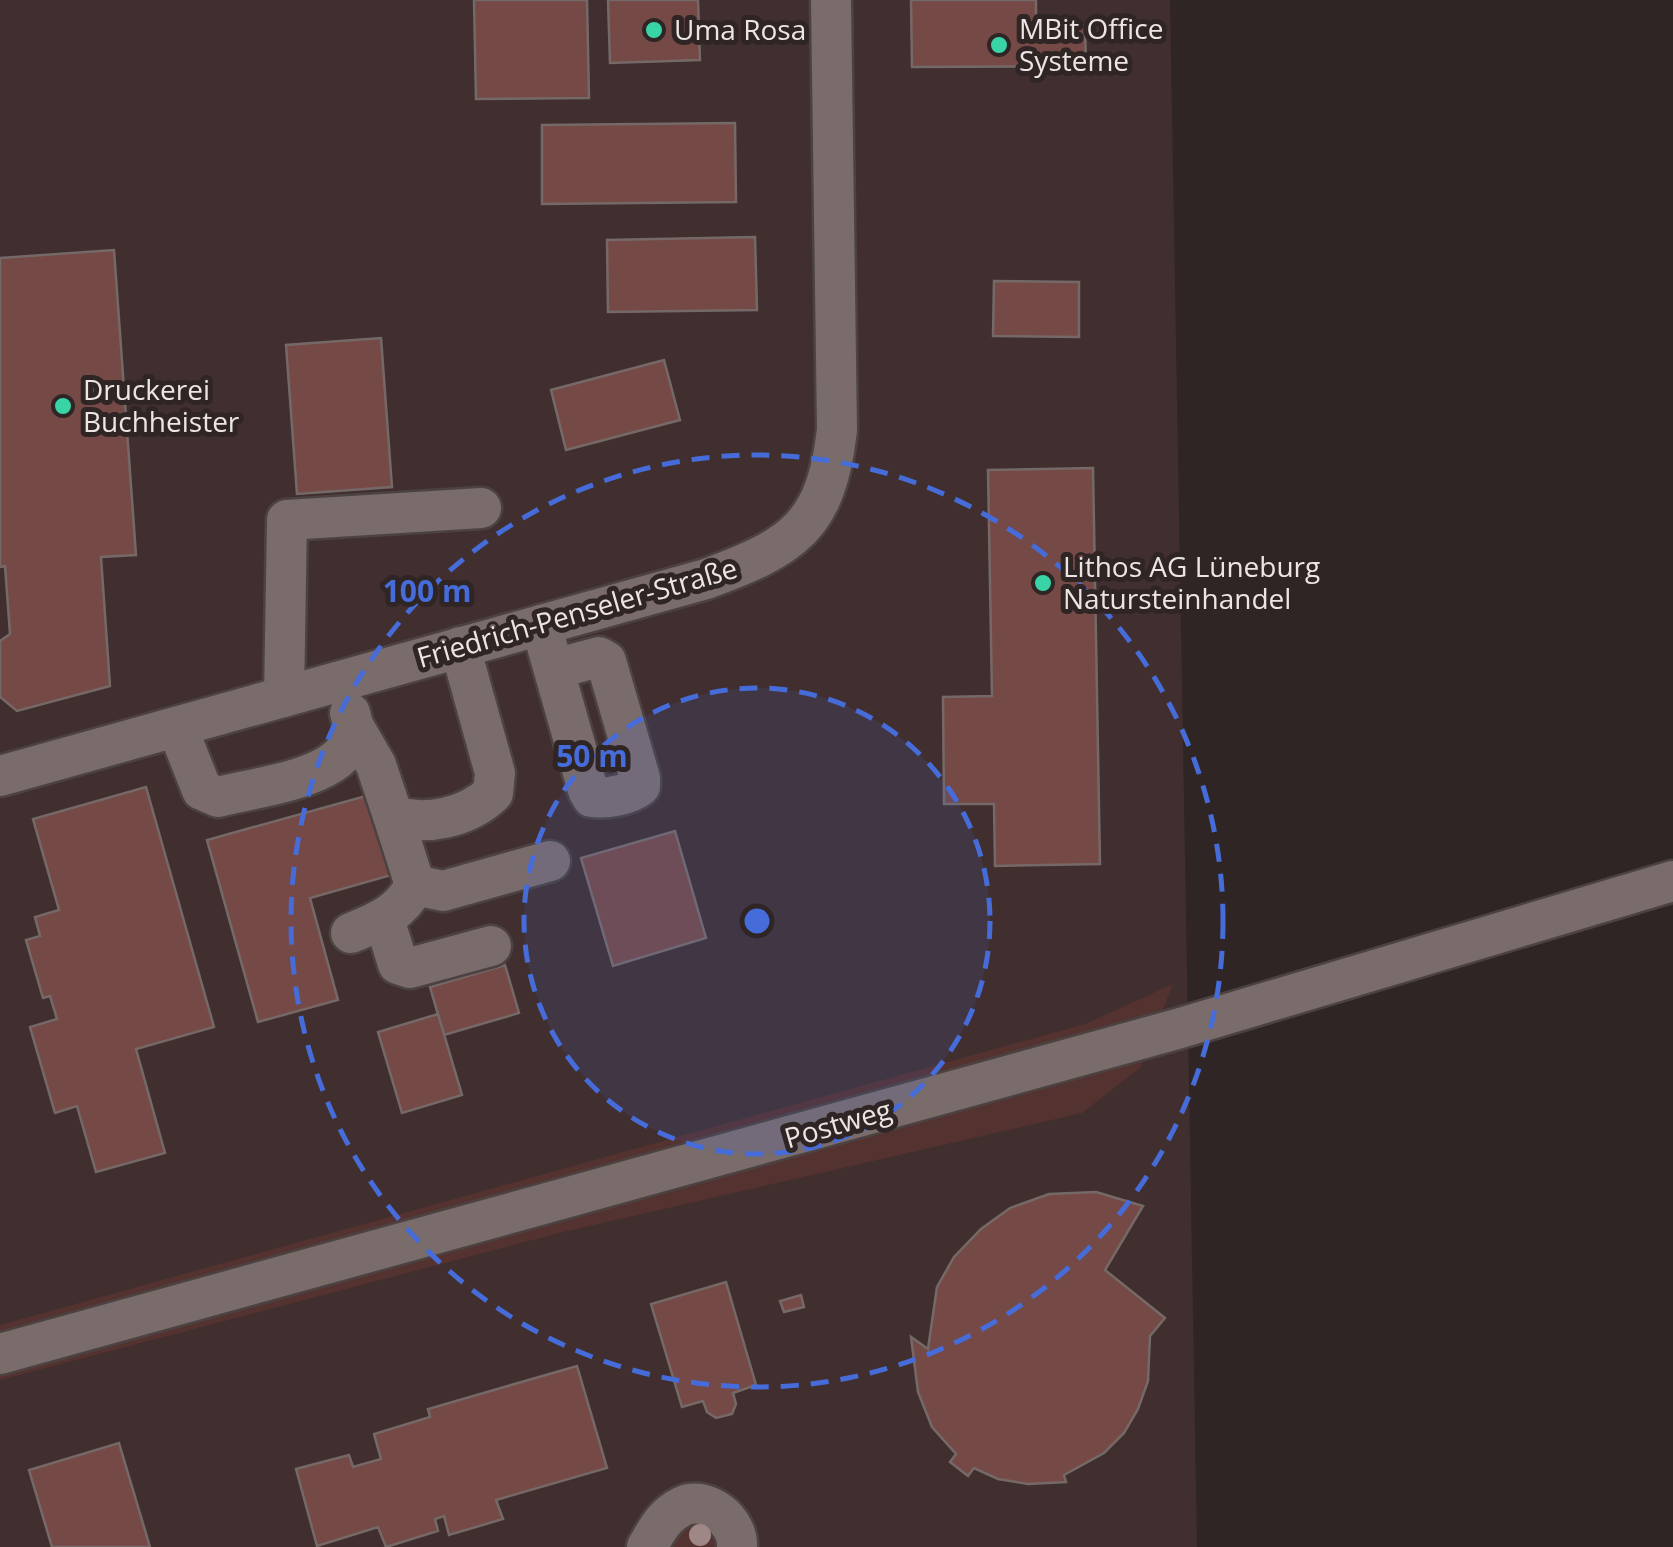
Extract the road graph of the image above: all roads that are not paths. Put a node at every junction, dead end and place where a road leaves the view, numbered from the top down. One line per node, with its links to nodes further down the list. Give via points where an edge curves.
1 (830, 0): 3 (street, Friedrich-Penseler-Straße, via 837,430 832,479 811,517 754,561)
2 (481, 508): 7 (street, via 287,520)
3 (541, 625): 4 (street, Friedrich-Penseler-Straße); 5 (street)
4 (460, 647): 6 (street, Friedrich-Penseler-Straße); 11 (street, via 491,750 493,794 480,806 432,821)
5 (554, 669)
6 (338, 682): 7 (street, Friedrich-Penseler-Straße); 9 (street)
7 (284, 697): 8 (street, Friedrich-Penseler-Straße)
8 (177, 727): 9 (street, via 202,790 218,797 334,766 351,747); 10 (street, Friedrich-Penseler-Straße)
9 (354, 727): 11 (street)
10 (0, 776)
11 (393, 816): 14 (street)
12 (550, 861): 14 (street, via 443,891)
13 (1673, 881): 16 (street, Postweg, via 1158,1034)
14 (415, 885): 15 (street, via 406,903 367,926 398,964 410,968)
15 (491, 946)
16 (0, 1354)
17 (647, 1547): 18 (street, via 664,1518 688,1504 709,1506 728,1518)
18 (737, 1547)

